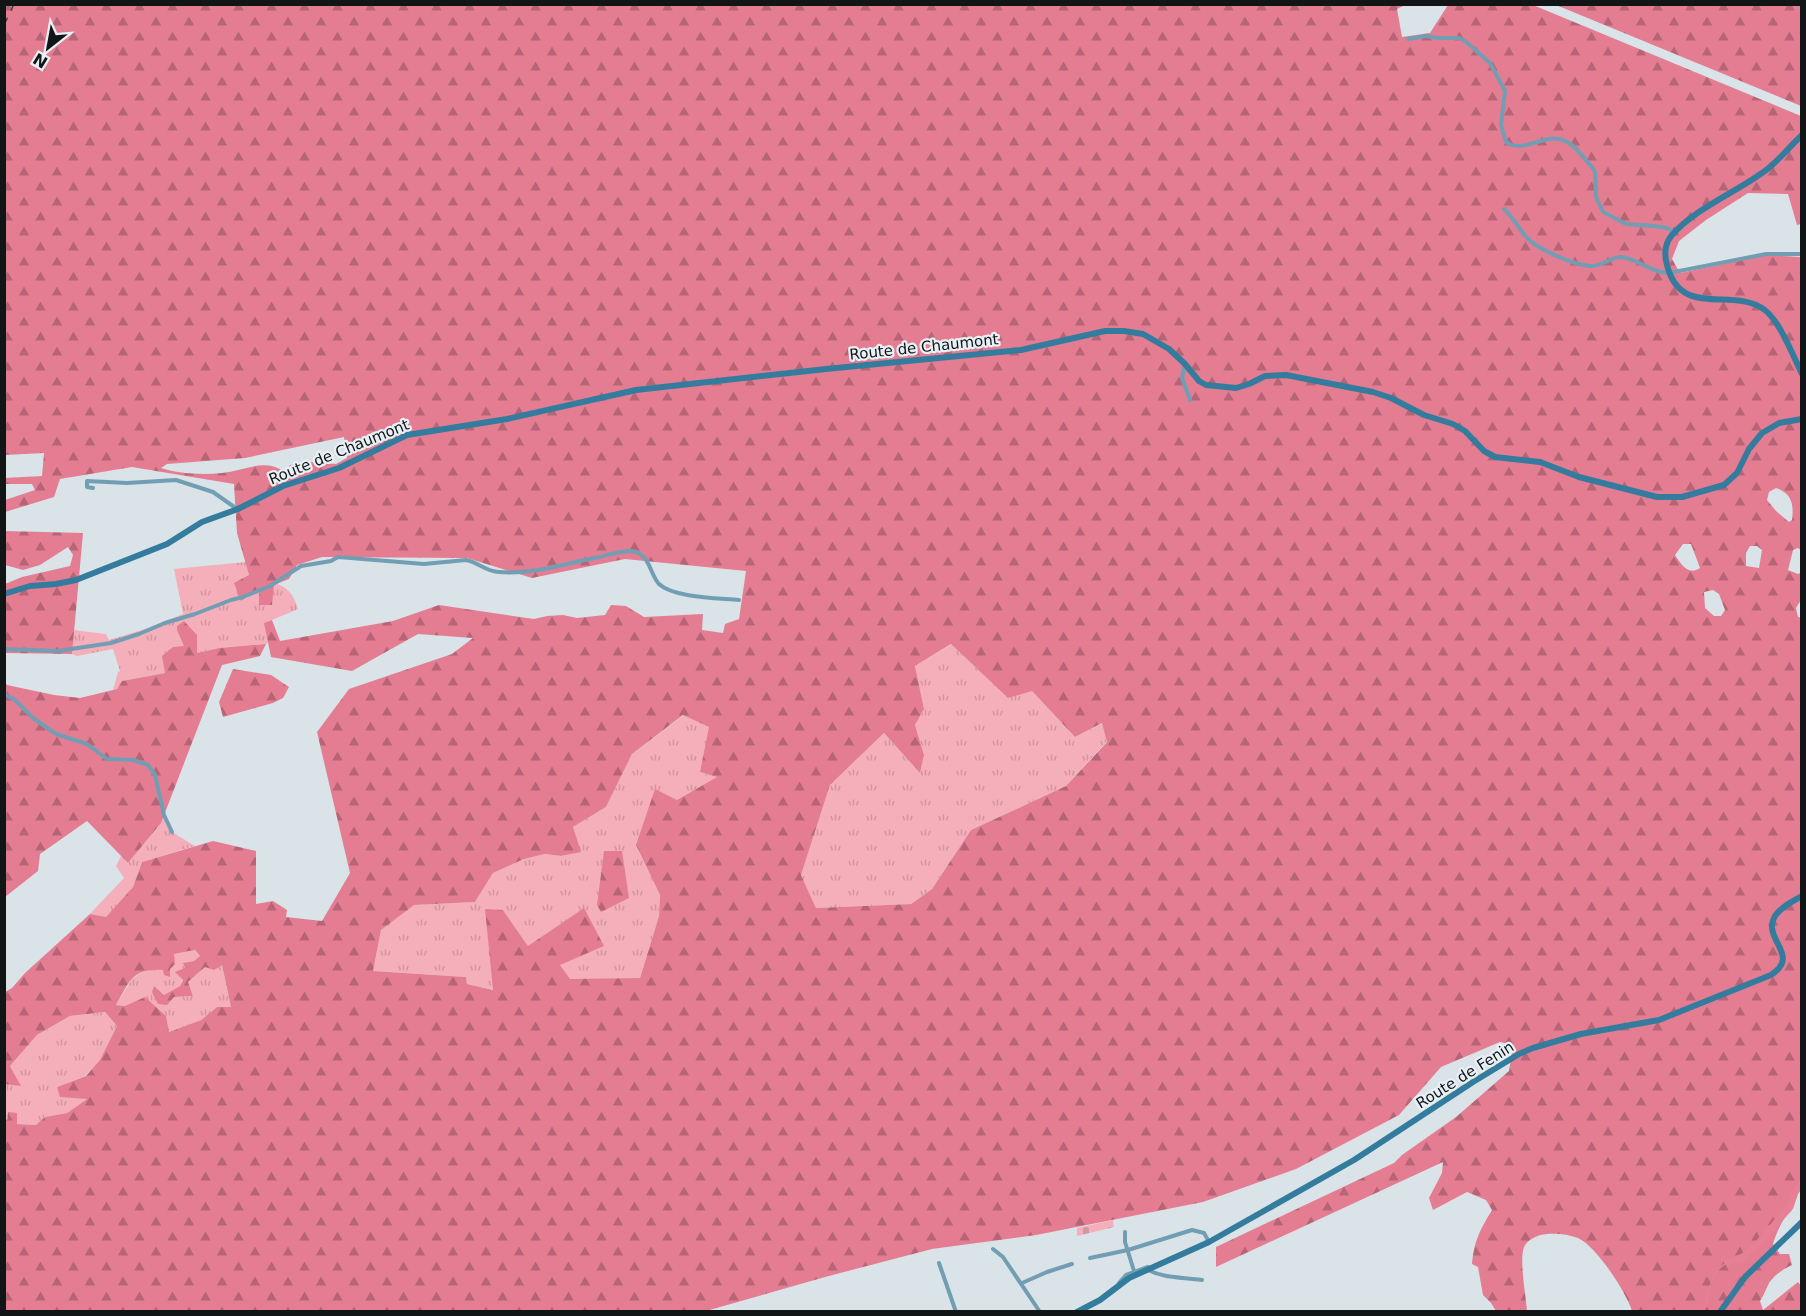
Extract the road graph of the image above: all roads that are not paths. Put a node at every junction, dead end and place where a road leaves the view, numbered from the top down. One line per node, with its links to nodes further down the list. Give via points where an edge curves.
1 (1408, 39): 4 (street, via 1459,38 1484,56 1505,91 1502,120 1506,142 1520,146 1542,140 1567,141 1592,167 1603,212 1626,224)
2 (1802, 135): 4 (street, via 1765,172 1720,198)
3 (1504, 209): 6 (street, via 1533,243 1564,259 1594,267 1622,257)
4 (1674, 232): 6 (street, via 1665,251)
5 (1802, 254): 6 (street, via 1766,254)
6 (1670, 273): 8 (street, via 1681,289 1696,298 1747,302 1764,309 1773,318)
7 (1185, 364): 9 (street, via 1182,378); 10 (street, Route de Chaumont, via 1199,381 1211,386 1236,388 1271,375 1286,375 1372,392 1459,427 1495,457 1548,464 1579,477 1657,497 1682,497 1724,485 1737,473 1762,433 1779,423); 12 (street, Route de Chaumont, via 1143,334 1124,331 1021,350 636,390 507,419 407,435 339,468 283,486)
8 (1802, 374)
9 (1190, 400)
10 (1802, 419)
11 (93, 488): 12 (street, via 87,487 87,482 176,480 213,492)
12 (238, 509): 13 (street, Route de Chaumont, via 207,519 167,544 76,580)
13 (4, 594)
14 (739, 600): 15 (street, via 670,590 658,583 645,558 630,551 502,573 466,560 424,564 339,557 302,567 243,597 111,643 58,651)
15 (4, 649)
16 (4, 694): 17 (street, via 57,734 87,744 107,759 137,760 148,765)
17 (172, 832)
18 (1802, 896): 21 (street, Route de Fenin, via 1773,920 1772,932 1783,960 1771,975 1659,1020 1581,1034 1526,1051 1354,1160)
19 (1802, 1222): 36 (street, via 1745,1277)
20 (1125, 1232): 23 (street)
21 (1209, 1242): 23 (street, via 1204,1233 1192,1230); 27 (street, Route de Fenin)
22 (993, 1249): 31 (street)
23 (1128, 1250): 24 (street); 29 (street)
24 (1090, 1258)
25 (939, 1263): 33 (street)
26 (1072, 1264): 31 (street)
27 (1155, 1267): 28 (street, Route de Fenin); 29 (street)
28 (1147, 1270): 30 (street, via 1173,1278); 32 (street, Route de Fenin)
29 (1134, 1271): 32 (street, via 1123,1277)
30 (1202, 1280)
31 (1022, 1283): 34 (street)
32 (1117, 1287): 35 (street, Route de Fenin)
33 (956, 1311)
34 (1040, 1311)
35 (1077, 1311)
36 (1720, 1311)

